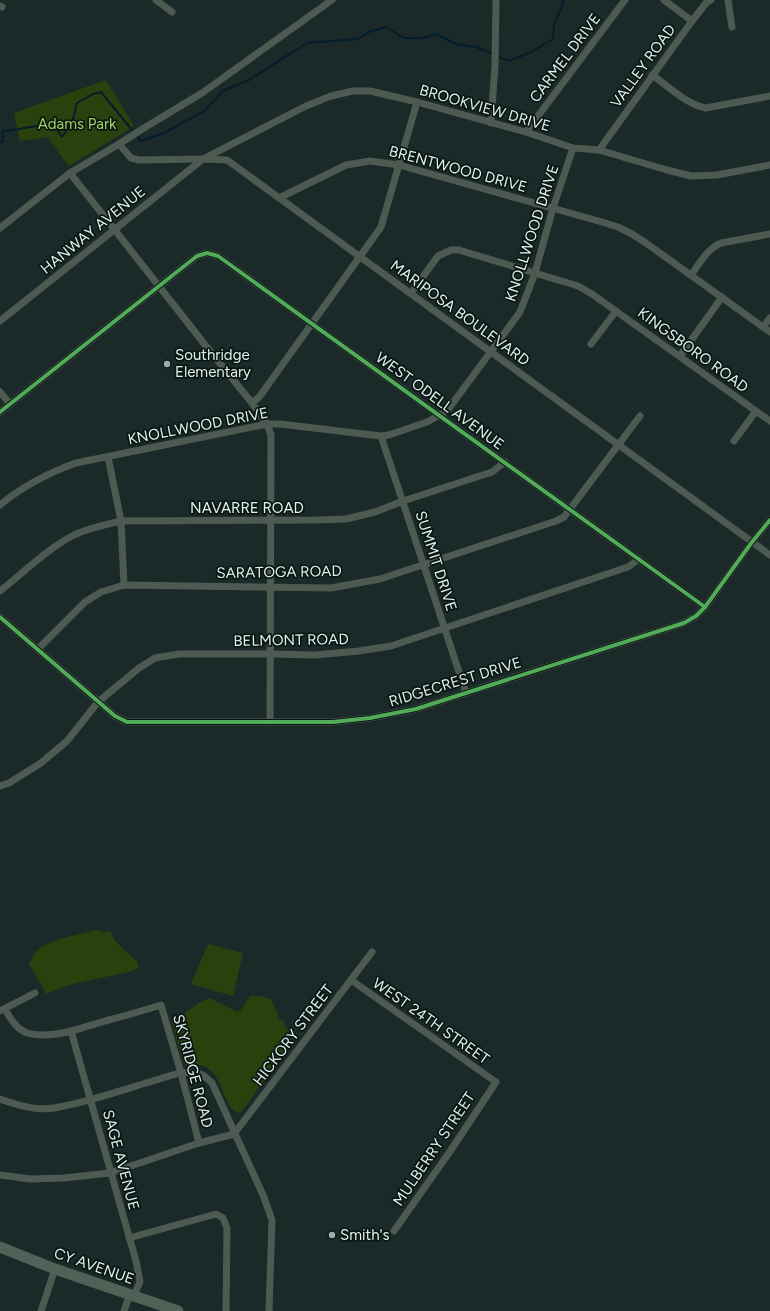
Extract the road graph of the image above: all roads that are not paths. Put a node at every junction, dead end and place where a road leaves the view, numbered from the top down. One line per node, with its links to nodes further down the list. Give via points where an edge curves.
1 (156, 0): 8 (street)
2 (332, 0): 16 (street, via 202,93)
3 (496, 0): 14 (street)
4 (625, 0): 15 (street, CARMEL DRIVE)
5 (664, 0): 9 (street)
6 (711, 0): 9 (street, VALLEY ROAD)
7 (728, 0): 10 (street)
8 (172, 12)
9 (692, 21): 11 (street, VALLEY ROAD)
10 (732, 27)
11 (652, 75): 12 (street, via 698,107 706,108); 18 (street, VALLEY ROAD)
12 (770, 96)
13 (417, 102): 14 (street, BROOKVIEW DRIVE); 19 (street, BROOKVIEW DRIVE, via 370,91 353,91 331,96 306,106); 21 (street)
14 (491, 123): 15 (street, BROOKVIEW DRIVE)
15 (526, 132): 17 (street, BROOKVIEW DRIVE)
16 (119, 144): 19 (street, MARIPOSA BOULEVARD, via 131,158 139,160); 22 (street)
17 (573, 148): 18 (street, BROOKVIEW DRIVE); 24 (street, KNOLLWOOD DRIVE)
18 (599, 150): 20 (street, BROOKVIEW DRIVE, via 691,176 717,175)
19 (203, 159): 23 (street, MARIPOSA BOULEVARD, via 227,160); 26 (street, HANWAY AVENUE)
20 (770, 165)
21 (399, 166): 23 (street, BRENTWOOD DRIVE, via 370,161 346,165); 24 (street, BRENTWOOD DRIVE); 28 (street, via 381,227)
22 (70, 173): 25 (street); 26 (street)
23 (279, 198): 28 (street, MARIPOSA BOULEVARD)
24 (554, 208): 29 (street, KNOLLWOOD DRIVE); 30 (street, BRENTWOOD DRIVE, via 618,227)
25 (0, 228)
26 (114, 230): 31 (street); 36 (street, HANWAY AVENUE)
27 (770, 234): 30 (street, via 714,246)
28 (360, 257): 32 (street, MARIPOSA BOULEVARD); 37 (street)
29 (535, 273): 32 (street, KINGSBORO ROAD, via 459,250 451,250 438,256); 34 (street, KINGSBORO ROAD, via 578,286); 41 (street, KNOLLWOOD DRIVE, via 520,312)
30 (691, 275): 33 (street, BRENTWOOD DRIVE)
31 (159, 286): 37 (street, WEST ODELL AVENUE, via 197,256 207,253 218,256); 44 (street); 45 (street, WEST ODELL AVENUE)
32 (411, 293): 41 (street, MARIPOSA BOULEVARD)
33 (722, 297): 38 (street, BRENTWOOD DRIVE); 42 (street)
34 (616, 311): 40 (street, KINGSBORO ROAD); 42 (street, KINGSBORO ROAD)
35 (770, 318): 38 (street)
36 (0, 321)
37 (312, 323): 44 (street, via 260,396); 48 (street, WEST ODELL AVENUE)
38 (763, 327): 39 (street, BRENTWOOD DRIVE)
39 (770, 332)
40 (591, 344)
41 (491, 351): 48 (street, KNOLLWOOD DRIVE, via 447,411); 54 (street, MARIPOSA BOULEVARD)
42 (680, 356): 46 (street, KINGSBORO ROAD)
43 (0, 392): 45 (street)
44 (252, 403): 51 (street)
45 (10, 404): 47 (street, WEST ODELL AVENUE)
46 (756, 411): 50 (street, KINGSBORO ROAD); 53 (street, KINGSBORO ROAD)
47 (0, 412)
48 (440, 416): 52 (street, KNOLLWOOD DRIVE, via 389,436); 56 (street, WEST ODELL AVENUE)
49 (640, 416): 54 (street, SARATOGA ROAD)
50 (770, 421)
51 (267, 424): 52 (street, KNOLLWOOD DRIVE); 55 (street, KNOLLWOOD DRIVE); 60 (street, via 270,435)
52 (381, 436): 57 (street, SUMMIT DRIVE)
53 (734, 441)
54 (617, 445): 59 (street, SARATOGA ROAD); 63 (street, MARIPOSA BOULEVARD)
55 (108, 456): 58 (street, KNOLLWOOD DRIVE, via 58,469 29,484); 62 (street)
56 (505, 462): 57 (street, NAVARRE ROAD, via 492,472); 59 (street, WEST ODELL AVENUE)
57 (402, 501): 60 (street, NAVARRE ROAD, via 375,512 346,518); 66 (street, SUMMIT DRIVE)
58 (0, 505)
59 (570, 509): 65 (street, WEST ODELL AVENUE); 66 (street, SARATOGA ROAD, via 564,517 556,521)
60 (271, 520): 62 (street, NAVARRE ROAD); 68 (street)
61 (770, 520): 63 (street, RIDGECREST DRIVE)
62 (121, 521): 67 (street); 69 (street, NAVARRE ROAD, via 84,531 64,541)
63 (752, 542): 64 (street, MARIPOSA BOULEVARD); 70 (street, RIDGECREST DRIVE)
64 (770, 555)
65 (639, 559): 70 (street, WEST ODELL AVENUE); 72 (street, BELMONT ROAD, via 628,568)
66 (424, 565): 68 (street, SARATOGA ROAD, via 380,579 331,588); 72 (street, SUMMIT DRIVE)
67 (124, 585): 68 (street, SARATOGA ROAD); 73 (street, SARATOGA ROAD, via 101,592 85,602)
68 (270, 587): 74 (street)
69 (0, 591)
70 (705, 607): 75 (street, RIDGECREST DRIVE, via 684,623)
71 (0, 617): 73 (street, RIDGECREST DRIVE)
72 (445, 629): 74 (street, BELMONT ROAD, via 391,646 359,651 314,655); 75 (street, SUMMIT DRIVE)
73 (38, 649): 76 (street, RIDGECREST DRIVE)
74 (271, 654): 76 (street, BELMONT ROAD, via 180,654 155,658); 77 (street)
75 (466, 693): 77 (street, RIDGECREST DRIVE, via 416,709 370,718 333,722)
76 (98, 702): 77 (street, RIDGECREST DRIVE, via 115,716 132,723); 78 (street, BELMONT ROAD, via 67,741 41,763)
77 (270, 722)
78 (0, 786)
79 (372, 952): 80 (street, HICKORY STREET)
80 (352, 980): 85 (street, WEST 24TH STREET); 88 (street, HICKORY STREET)
81 (35, 993): 82 (street)
82 (2, 1010): 83 (street, via 26,1033 46,1035)
83 (71, 1031): 84 (street, SKYRIDGE ROAD, via 161,1005); 87 (street, SAGE AVENUE)
84 (181, 1073): 87 (street); 88 (street, via 197,1073 212,1083); 89 (street, SKYRIDGE ROAD)
85 (496, 1082): 92 (street, MULBERRY STREET)
86 (0, 1099): 87 (street, via 33,1108 53,1108)
87 (91, 1100): 90 (street, SAGE AVENUE)
88 (234, 1134): 89 (street); 101 (street, via 272,1220)
89 (199, 1143): 90 (street)
90 (110, 1173): 91 (street, via 37,1179); 93 (street, SAGE AVENUE)
91 (0, 1175)
92 (394, 1231)
93 (129, 1238): 96 (street, SAGE AVENUE, via 140,1282); 100 (street, via 216,1214 223,1218 227,1228)
94 (0, 1247): 95 (main road, CY AVENUE)
95 (55, 1269): 96 (main road, CY AVENUE); 97 (street)
96 (132, 1295): 98 (street, SAGE AVENUE); 99 (main road, CY AVENUE)
97 (41, 1311)
98 (124, 1311)
99 (178, 1311)
100 (226, 1311)
101 (269, 1311)

